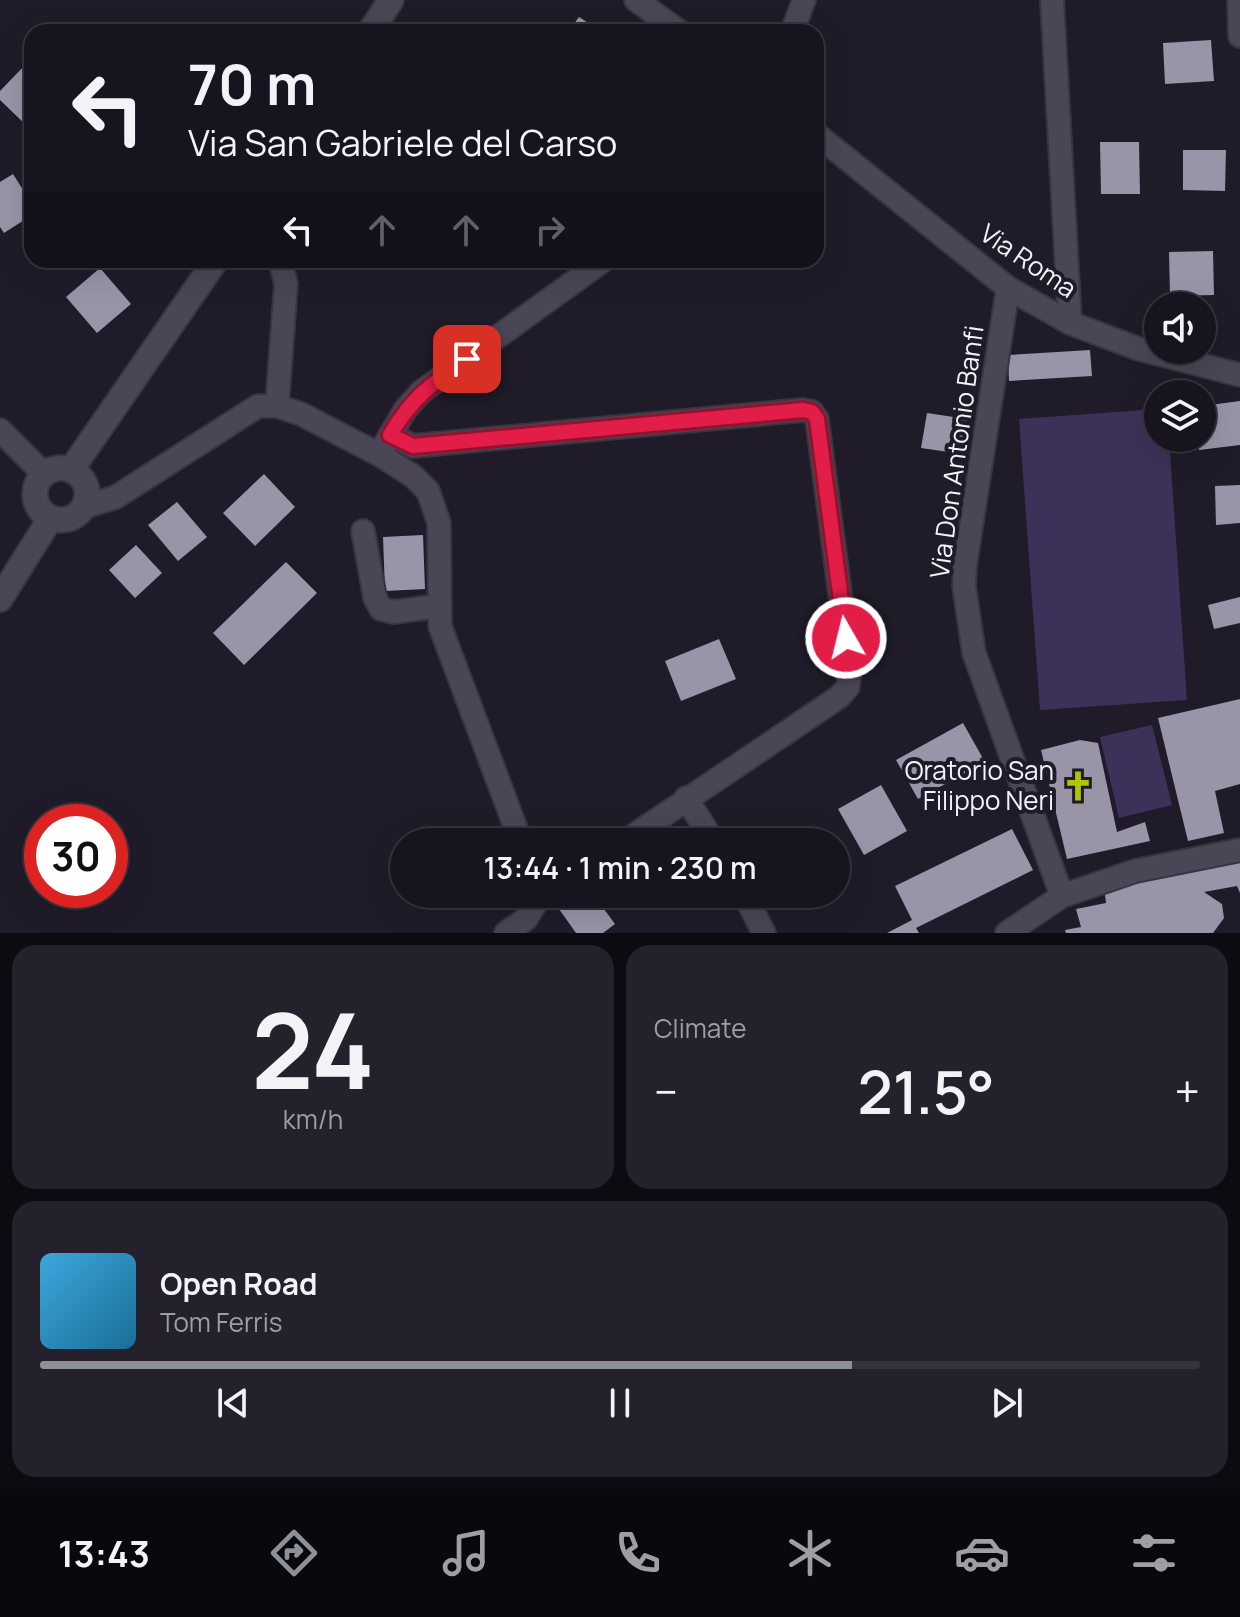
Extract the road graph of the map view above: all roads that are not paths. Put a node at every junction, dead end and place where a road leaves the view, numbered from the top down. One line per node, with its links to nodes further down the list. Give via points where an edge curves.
1 (391, 0): 6 (street)
2 (636, 0): 7 (street)
3 (804, 0): 8 (street)
4 (1052, 0): 15 (street)
5 (1239, 0): 9 (street)
6 (375, 24)
7 (669, 24)
8 (795, 24)
9 (1240, 36)
10 (824, 140): 14 (street, Via Roma)
11 (210, 268): 20 (street)
12 (282, 268): 17 (street, via 286,284)
13 (593, 268): 19 (street, via 421,392)
14 (1008, 288): 15 (street, Via Roma); 32 (street, Via Don Antonio Banfi, via 964,586 974,653)
15 (1070, 323): 16 (street, Via Roma, via 1139,349)
16 (1240, 375)
17 (277, 406): 19 (street); 22 (street, via 250,410 116,497)
18 (0, 430): 21 (street)
19 (385, 445): 26 (street, via 434,504 439,523); 27 (street, via 812,412 850,669 848,687)
20 (71, 470): 21 (street, via 57,468); 22 (street, via 85,481)
21 (44, 474): 23 (street, via 35,487 36,502)
22 (84, 507): 23 (street, via 73,518)
23 (50, 519): 25 (street)
24 (363, 531): 26 (street, via 381,609)
25 (0, 599)
26 (438, 606): 28 (street, via 443,634)
27 (686, 798): 29 (street); 30 (street)
28 (516, 828)
29 (644, 828)
30 (705, 828)
31 (1240, 850): 32 (street, via 1135,871)
32 (1062, 896): 37 (street)
33 (751, 908): 36 (street)
34 (530, 926): 35 (street)
35 (506, 933)
36 (764, 933)
37 (1007, 933)

